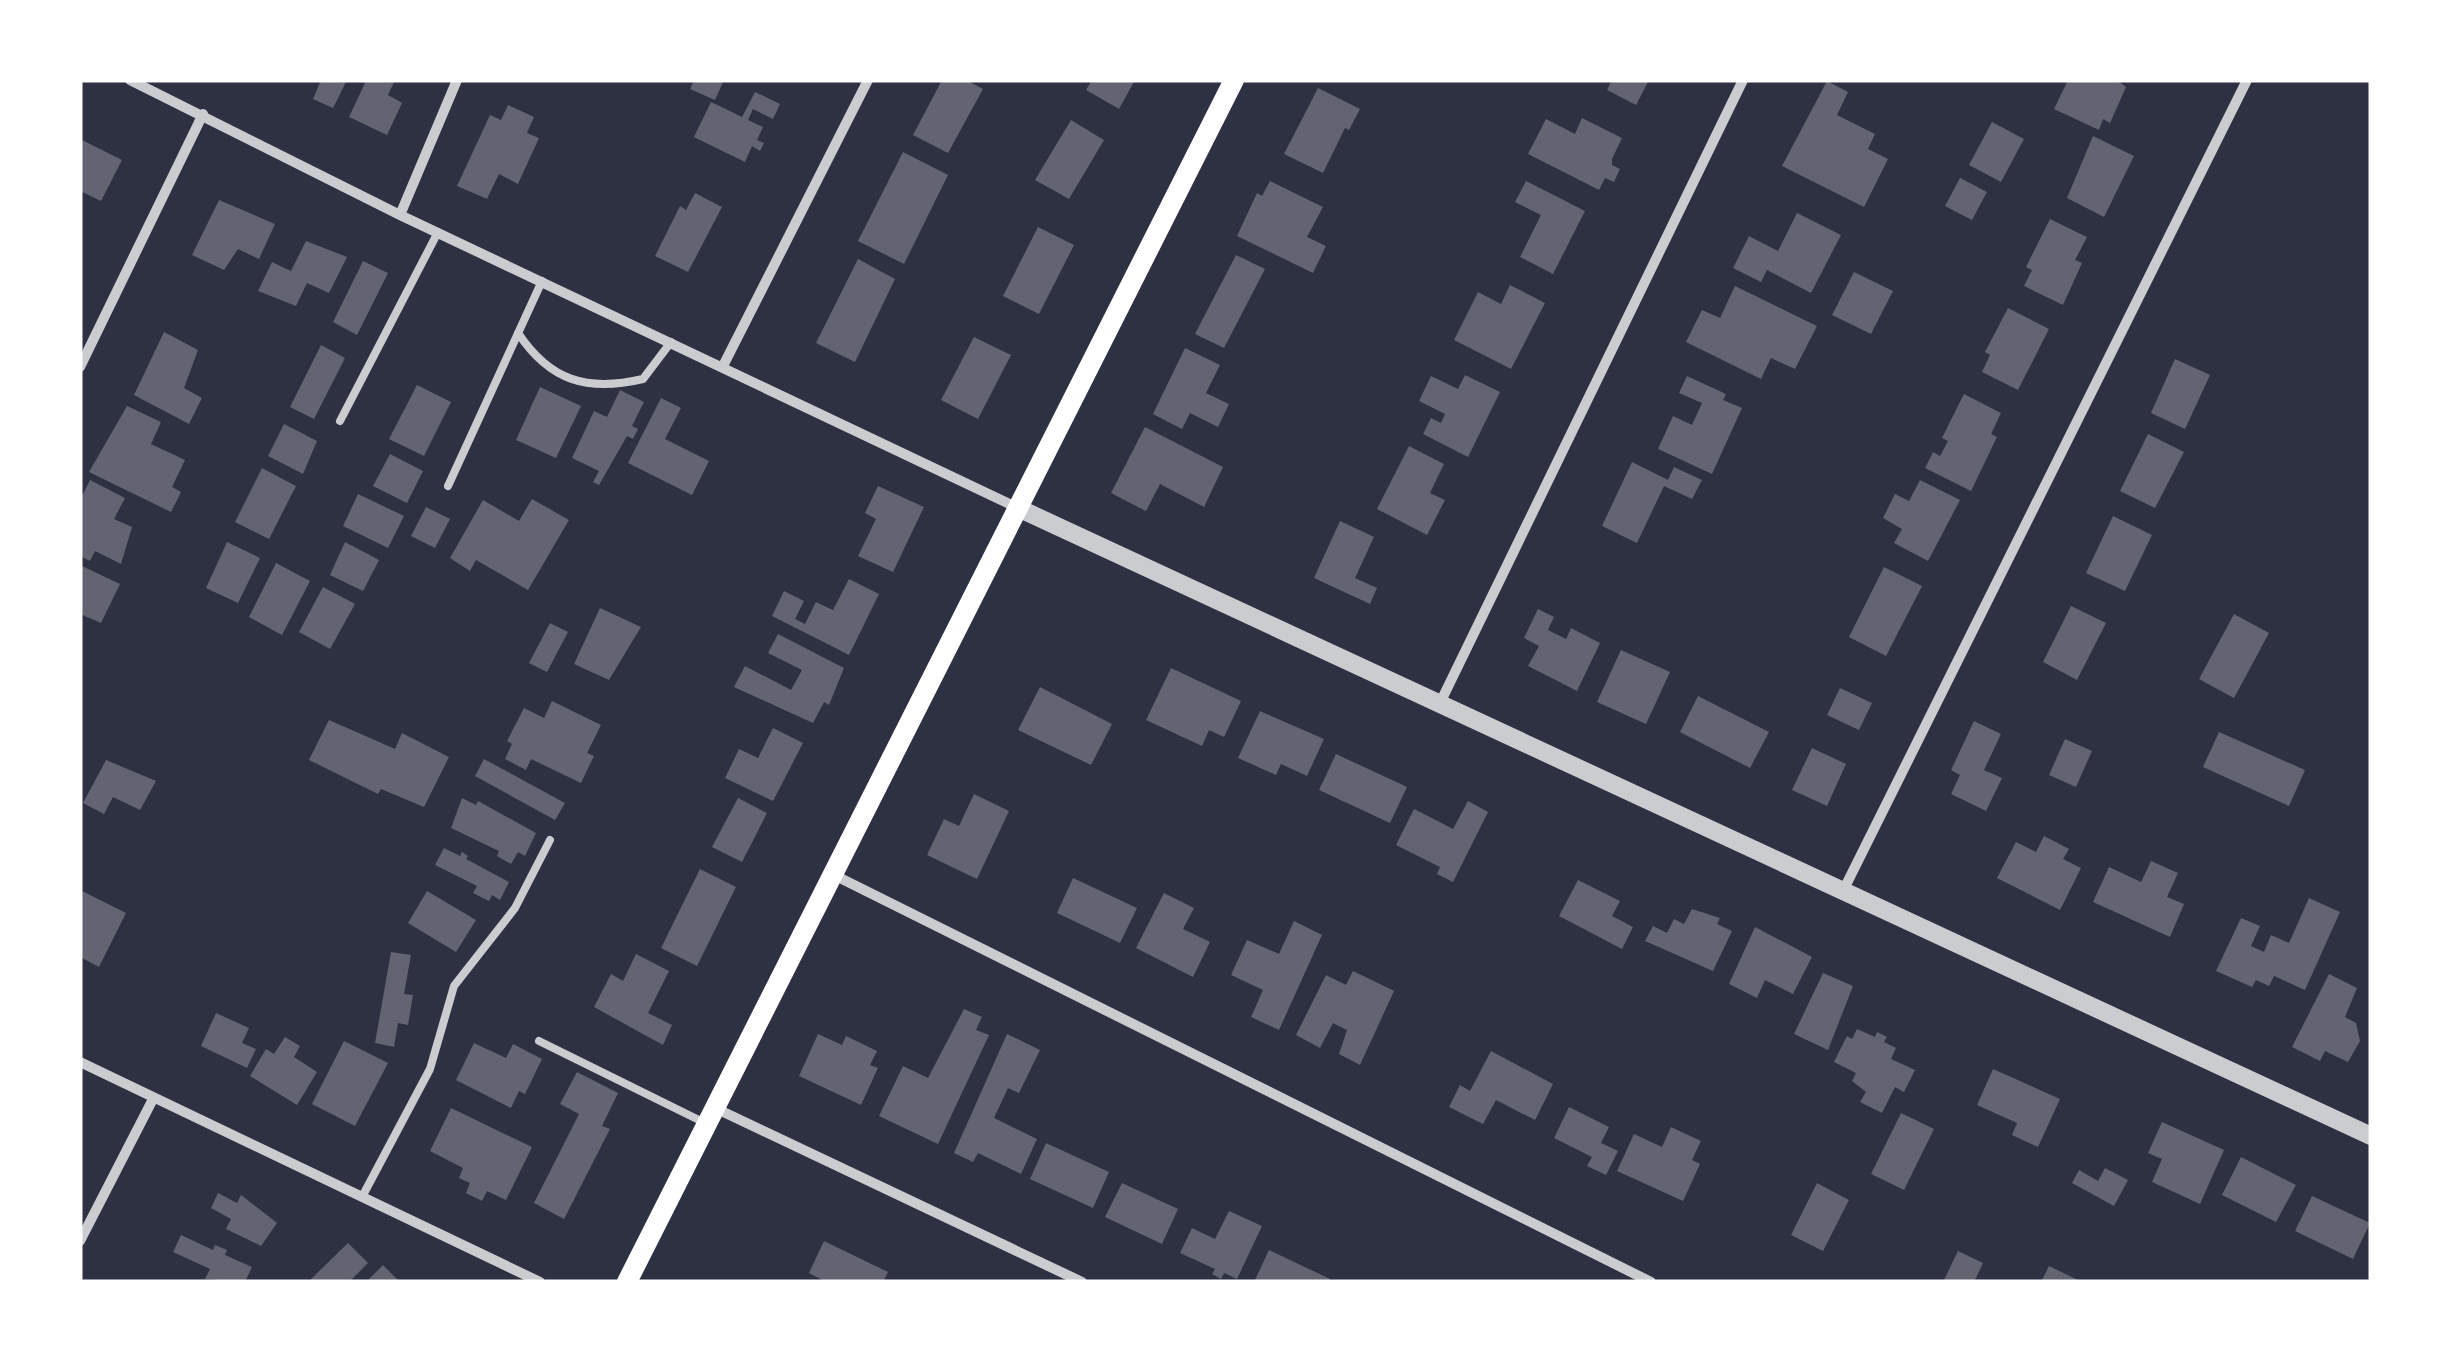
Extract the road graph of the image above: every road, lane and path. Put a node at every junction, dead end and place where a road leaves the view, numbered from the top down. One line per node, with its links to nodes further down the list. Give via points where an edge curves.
1 (130, 80): 7 (street)
2 (457, 80): 8 (street)
3 (868, 80): 13 (street)
4 (1234, 80): 17 (main road)
5 (1743, 80): 18 (street)
6 (2247, 80): 21 (street)
7 (203, 114): 8 (street); 14 (street)
8 (400, 215): 9 (street)
9 (438, 232): 10 (street); 15 (lane)
10 (542, 282): 11 (lane); 12 (street)
11 (518, 333): 12 (lane, via 539,364 580,382 612,386 643,379); 16 (lane)
12 (671, 342): 13 (street)
13 (723, 366): 17 (street)
14 (80, 367)
15 (340, 421)
16 (448, 486)
17 (1018, 508): 18 (street); 20 (main road)
18 (1441, 701): 21 (street)
19 (550, 840): 27 (lane, via 514,908 454,986 430,1069)
20 (834, 875): 25 (main road); 32 (street)
21 (1843, 891): 26 (street)
22 (538, 1041): 25 (lane)
23 (80, 1062): 24 (street)
24 (154, 1099): 27 (street); 28 (street)
25 (711, 1116): 30 (main road); 31 (street)
26 (2371, 1136)
27 (362, 1198): 29 (street)
28 (80, 1241)
29 (540, 1282)
30 (627, 1282)
31 (1082, 1282)
32 (1651, 1282)

